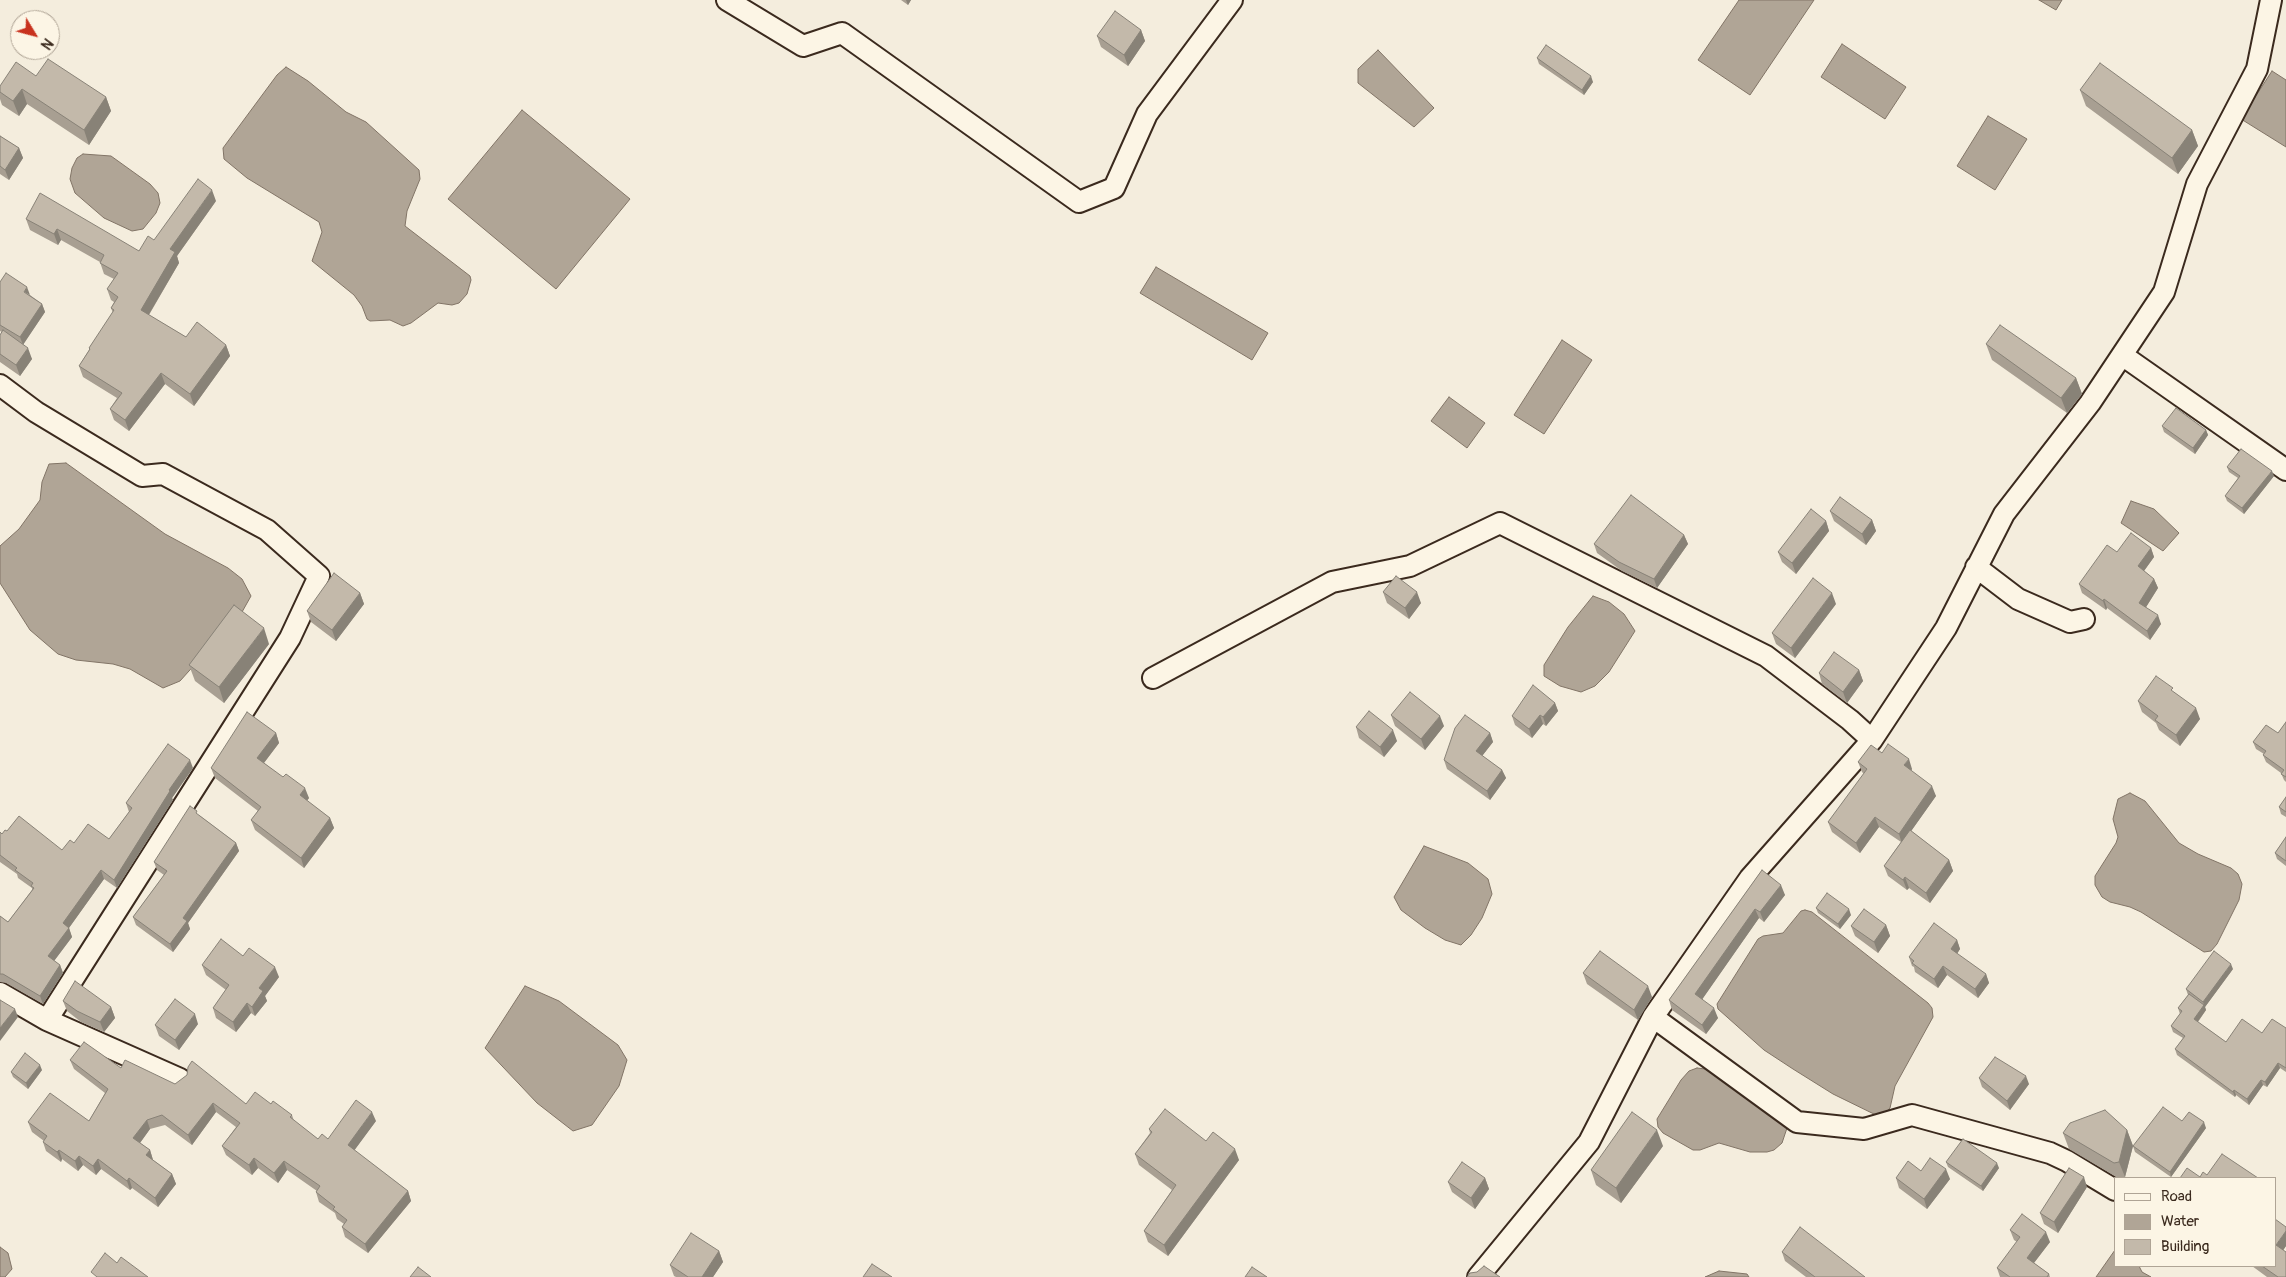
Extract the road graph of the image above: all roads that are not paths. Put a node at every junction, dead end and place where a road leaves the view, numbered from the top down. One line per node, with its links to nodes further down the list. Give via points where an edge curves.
1 (728, 0): 2 (street, via 803,46 842,34 1079,202 1114,188 1147,114)
2 (1232, 0)
3 (2271, 0): 4 (street, via 2257,69 2197,184 2164,292)
4 (2122, 355): 6 (street); 7 (street, via 2090,404 2004,514)
5 (0, 385): 13 (street, via 36,412 142,476 164,474 267,530 319,576 290,638)
6 (2286, 470)
7 (1976, 567): 8 (street, via 2018,599 2070,622); 10 (street, via 1946,628)
8 (2084, 619)
9 (1153, 678): 10 (street, via 1332,582 1410,566 1500,523 1766,656)
10 (1872, 740): 12 (street, via 1750,878)
11 (0, 993): 13 (street)
12 (1653, 1017): 15 (street, via 1797,1122 1864,1129 1912,1115 2050,1153); 16 (street, via 1589,1142)
13 (47, 1020): 14 (street)
14 (180, 1078)
15 (2114, 1189)
16 (1478, 1277)

